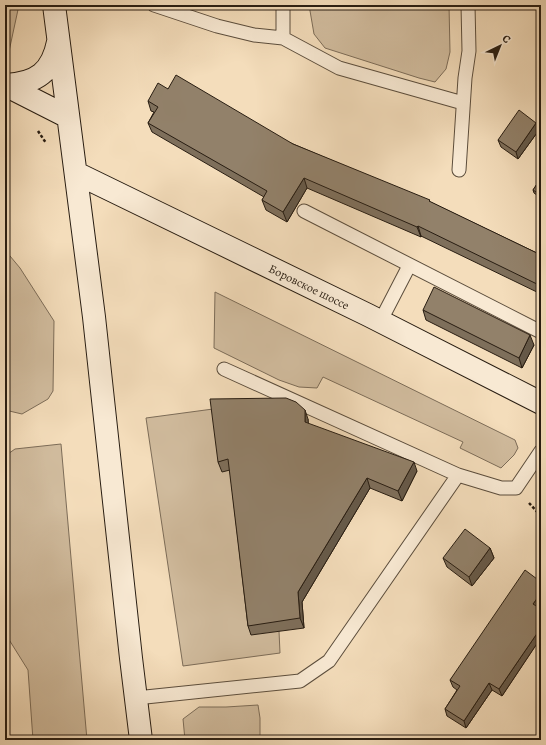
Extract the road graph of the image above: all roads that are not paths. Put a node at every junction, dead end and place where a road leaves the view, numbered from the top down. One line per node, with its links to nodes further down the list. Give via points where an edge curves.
1 (54, 5): 6 (main road)
2 (154, 5): 5 (lane, via 232,30)
3 (283, 5): 5 (lane)
4 (468, 5): 8 (lane, via 469,51)
5 (283, 38): 8 (lane, via 339,68)
6 (59, 41): 7 (main road, via 50,66 42,73 18,84); 9 (main road)
7 (6, 85): 9 (main road)
8 (463, 103): 10 (lane)
9 (68, 117): 11 (main road)
10 (459, 170)
11 (76, 173): 14 (main road, Боровское шоссе); 20 (main road)
12 (304, 212): 13 (lane)
13 (409, 266): 14 (lane); 15 (lane)
14 (380, 322): 17 (main road, Боровское шоссе)
15 (541, 332)
16 (224, 369): 19 (lane)
17 (541, 403)
18 (541, 451): 19 (lane, via 516,488 501,488)
19 (458, 475): 20 (lane, via 329,661 300,681)
20 (136, 698): 21 (main road)
21 (141, 740)

